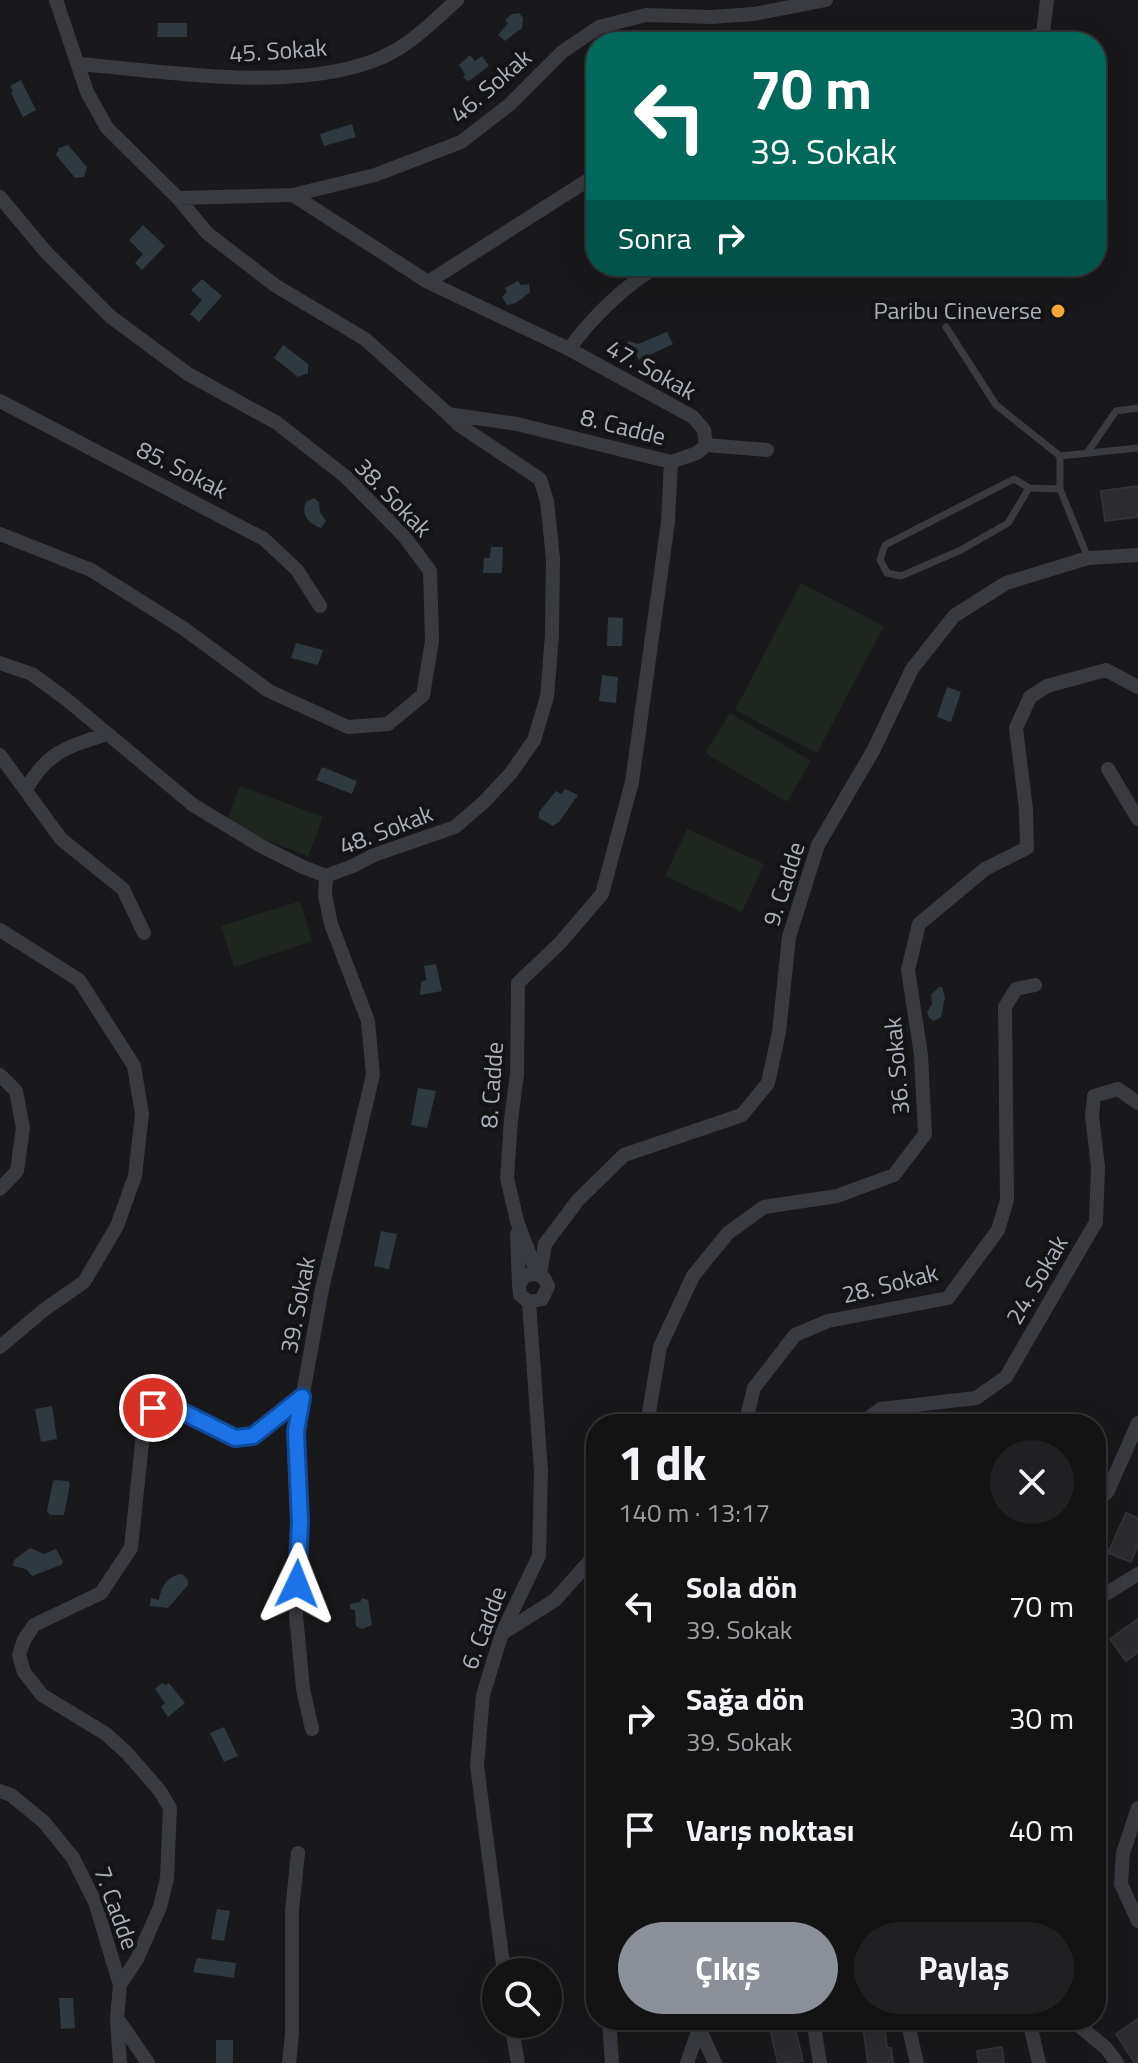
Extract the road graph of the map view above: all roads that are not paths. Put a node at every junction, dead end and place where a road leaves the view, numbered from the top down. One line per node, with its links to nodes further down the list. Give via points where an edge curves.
1 (56, 0): 8 (street)
2 (457, 0): 8 (street, 45. Sokak, via 410,42 373,61 321,73 239,79)
3 (826, 0): 5 (street, 46. Sokak, via 754,14 646,15)
4 (1047, 0): 6 (street)
5 (592, 32)
6 (1043, 32)
7 (586, 36): 10 (street, 46. Sokak, via 461,142 375,175)
8 (80, 64): 12 (street, via 87,92 107,128)
9 (586, 181): 14 (street)
10 (293, 195): 12 (street, 46. Sokak); 14 (street, 47. Sokak)
11 (0, 197): 28 (street, 38. Sokak, via 111,317 188,374 277,423 346,477 404,536 430,571 432,641 423,695 388,724 348,727 269,691 91,570)
12 (178, 198): 19 (street, via 207,233 276,286 365,339)
13 (646, 276): 16 (street, 47. Sokak, via 584,328)
14 (428, 282): 16 (street, 47. Sokak)
15 (946, 327): 24 (lane, via 996,405)
16 (569, 349): 20 (street, 47. Sokak, via 693,417 704,430)
17 (0, 401): 31 (street, 85. Sokak, via 264,539 297,570)
18 (1138, 408): 23 (lane, via 1116,411)
19 (448, 414): 25 (street, 8. Cadde, via 517,424); 39 (street, 48. Sokak, via 540,479 553,559 547,697 534,740 484,802 455,827)
20 (706, 445): 22 (street); 25 (street)
21 (1138, 448): 23 (lane)
22 (767, 450)
23 (1087, 453): 24 (lane)
24 (1060, 456): 27 (lane)
25 (671, 462): 46 (street, 8. Cadde, via 668,522 632,782 602,894 518,983 517,1074 507,1178)
26 (1029, 488): 26 (lane, via 1008,523 901,576 887,573 880,560 885,545 1014,479); 27 (lane)
27 (1060, 489): 30 (lane)
28 (0, 534)
29 (1138, 555): 30 (street, 9. Cadde)
30 (1088, 558): 47 (street, 9. Cadde, via 1006,583 954,616 912,669 874,749 818,845 789,937 768,1083 742,1115 624,1155 578,1200 545,1244)
31 (320, 606)
32 (0, 663): 34 (street, 48. Sokak, via 32,674)
33 (1138, 687): 52 (street, 36. Sokak, via 1106,670 1047,686 1030,697 1016,728 1027,848 985,869 919,924 908,970 921,1055 925,1134 894,1175 837,1196 764,1207 728,1233 693,1276 660,1347)
34 (108, 734): 37 (street, via 66,747 37,769); 39 (street, 48. Sokak, via 193,805 261,846)
35 (0, 755): 37 (street)
36 (1108, 769): 38 (street)
37 (26, 790): 41 (street, via 61,839 123,889)
38 (1138, 819)
39 (326, 876): 51 (street, 39. Sokak, via 331,924 368,1021 373,1075)
40 (0, 930): 50 (street, via 79,980 134,1066 142,1114 135,1176 117,1226 84,1282)
41 (144, 933)
42 (1035, 985): 53 (street, 28. Sokak, via 1016,989 1005,1007 1007,1200 998,1230 948,1298 828,1321 795,1335 754,1388)
43 (0, 1075): 45 (street, via 16,1091 23,1128 17,1171)
44 (1138, 1103): 54 (street, 24. Sokak, via 1118,1089 1094,1096 1096,1222 1006,1377 976,1398)
45 (0, 1189)
46 (517, 1221): 47 (street, 8. Cadde); 48 (street, 8. Cadde)
47 (539, 1274): 48 (street, via 526,1275); 49 (street, via 547,1282 546,1296)
48 (519, 1284): 49 (street, via 520,1295)
49 (529, 1302): 60 (street, 6. Cadde, via 541,1471 539,1556)
50 (0, 1347)
51 (302, 1397): 61 (street, via 296,1432 296,1615); 67 (street, via 253,1436 235,1438 167,1404 153,1408 144,1424 131,1548 101,1593 34,1625 19,1655 24,1672 42,1695 106,1734 170,1808 167,1878 160,1907)
52 (649, 1414)
53 (748, 1414)
54 (874, 1414)
55 (1138, 1423): 56 (street)
56 (1106, 1493)
57 (586, 1565): 60 (street, via 555,1600)
58 (1138, 1574): 59 (street)
59 (1106, 1594)
60 (502, 1633): 66 (street, 6. Cadde, via 483,1695 477,1766)
61 (312, 1729)
62 (0, 1791): 67 (street, 7. Cadde, via 44,1822 73,1858 95,1902)
63 (1138, 1808): 65 (street, via 1123,1853 1121,1884)
64 (298, 1853): 79 (street)
65 (1138, 1921)
66 (502, 1958)
67 (120, 1985): 68 (street, 7. Cadde)
68 (117, 2018): 77 (street, 7. Cadde); 78 (street)
69 (610, 2030): 81 (street)
70 (699, 2030): 82 (street)
71 (703, 2030): 83 (street)
72 (815, 2030): 84 (street)
73 (909, 2030): 85 (street)
74 (1031, 2030): 86 (street)
75 (1084, 2030): 87 (street)
76 (514, 2038): 80 (street)
77 (120, 2063)
78 (148, 2063)
79 (289, 2063)
80 (518, 2063)
81 (612, 2063)
82 (687, 2063)
83 (715, 2063)
84 (820, 2063)
85 (917, 2063)
86 (1039, 2063)
87 (1117, 2063)

